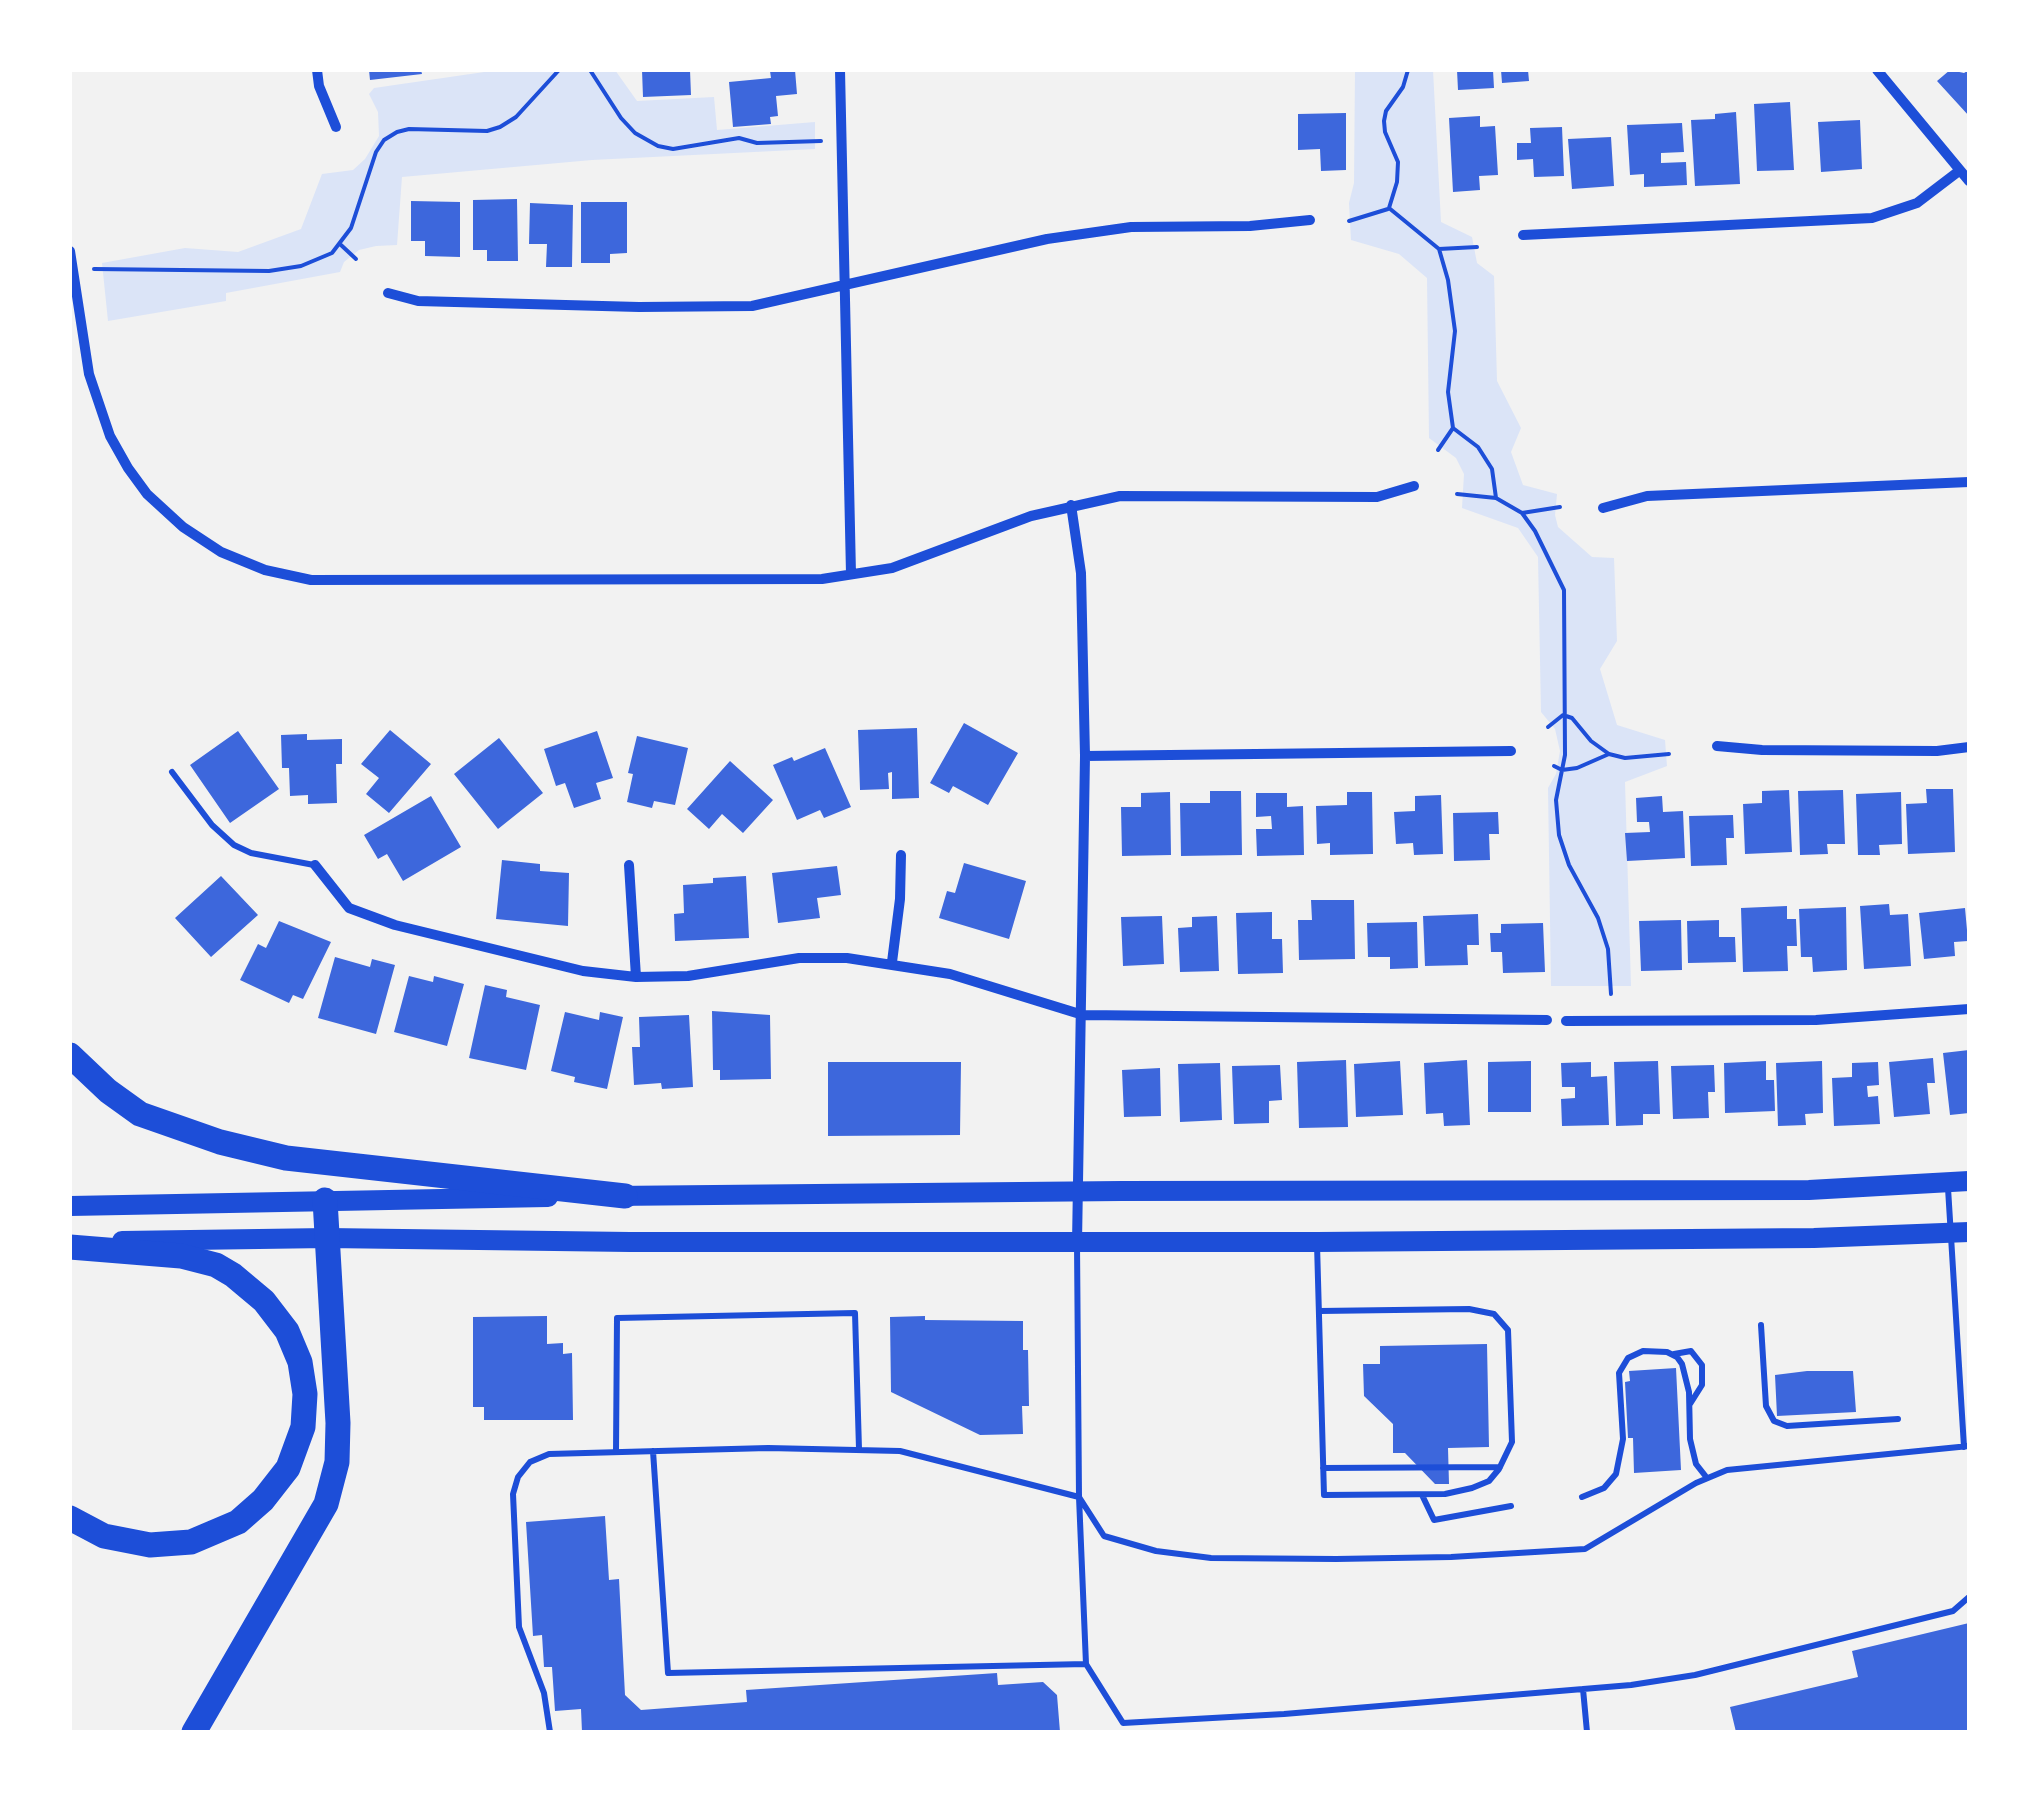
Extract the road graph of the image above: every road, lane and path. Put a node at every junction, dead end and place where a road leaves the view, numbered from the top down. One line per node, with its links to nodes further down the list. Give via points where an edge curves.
1 (316, 70): 7 (street)
2 (559, 70): 10 (path, via 500,127 408,129 384,140)
3 (590, 70): 8 (path, via 621,118 658,146 738,138)
4 (840, 70): 23 (street)
5 (1408, 70): 13 (path, via 1384,120 1398,162)
6 (1876, 70): 11 (street)
7 (336, 127)
8 (820, 141)
9 (369, 146): 10 (path)
10 (376, 152): 17 (path)
11 (1959, 171): 12 (street); 16 (street, via 1916,203 1872,218)
12 (1969, 182)
13 (1389, 208): 15 (path); 19 (path)
14 (1310, 220): 23 (street, via 1131,227 1046,239)
15 (1349, 220)
16 (1523, 235)
17 (340, 245): 21 (path); 22 (path, via 301,266 269,271)
18 (1477, 246): 19 (path)
19 (1439, 249): 25 (path, via 1454,316 1448,392)
20 (70, 251): 35 (street, via 89,374 110,436 148,494 220,552 311,580)
21 (356, 259)
22 (94, 269)
23 (845, 286): 24 (street, via 752,306 418,301); 35 (street)
24 (388, 293)
25 (1454, 428): 26 (path); 30 (path, via 1492,469)
26 (1438, 450)
27 (1969, 482): 33 (street, via 1647,496)
28 (1414, 486): 31 (street, via 1377,497 1120,496)
29 (1457, 494): 30 (path)
30 (1496, 498): 34 (path)
31 (1071, 504): 35 (street, via 892,568); 43 (street, via 1081,573)
32 (1560, 507): 34 (path)
33 (1603, 508)
34 (1522, 513): 36 (path, via 1564,590)
35 (852, 574)
36 (1563, 715): 37 (path); 41 (path); 45 (path)
37 (1548, 727)
38 (1716, 746): 39 (street)
39 (1969, 748)
40 (1511, 751): 43 (street)
41 (1608, 754): 42 (path); 45 (path)
42 (1668, 754)
43 (1085, 756): 54 (street)
44 (1554, 766): 45 (path)
45 (1562, 770): 52 (path, via 1559,835 1598,918)
46 (172, 772): 48 (lane, via 234,845)
47 (901, 855): 50 (street)
48 (315, 865): 51 (street, via 349,908 394,925 583,971)
49 (628, 866): 51 (street)
50 (892, 962): 51 (street, via 799,958 688,976); 54 (street)
51 (636, 977)
52 (1611, 994)
53 (1969, 1009): 56 (street, via 1816,1020)
54 (1083, 1015): 55 (street); 59 (street)
55 (1547, 1020)
56 (1566, 1020)
57 (70, 1055): 60 (highway, via 140,1114 236,1146 286,1158)
58 (1959, 1182): 59 (main road, via 1809,1190); 63 (lane)
59 (1080, 1191): 60 (main road); 66 (street)
60 (624, 1196): 61 (main road)
61 (324, 1200): 62 (main road); 64 (highway)
62 (70, 1206)
63 (1960, 1234): 65 (main road); 73 (lane)
64 (327, 1238): 66 (main road); 67 (main road); 88 (highway, via 338,1423 326,1504)
65 (1318, 1242): 66 (main road); 68 (lane)
66 (1078, 1243): 82 (lane)
67 (70, 1244): 84 (highway, via 181,1256 233,1274 287,1331 305,1394 303,1428 288,1468 238,1522 191,1542 150,1544 104,1536)
68 (1320, 1311): 77 (lane, via 1494,1314 1508,1330 1512,1442); 78 (lane)
69 (1762, 1325): 72 (lane, via 1766,1406 1774,1421 1787,1426)
70 (1673, 1355): 71 (lane, via 1682,1364); 71 (lane, via 1690,1351 1702,1365 1702,1384); 81 (lane, via 1628,1358 1619,1373 1623,1439 1616,1474 1604,1488)
71 (1689, 1405): 79 (lane, via 1696,1464)
72 (1898, 1418)
73 (1967, 1446): 79 (lane, via 1727,1470)
74 (858, 1449): 75 (lane); 76 (lane, via 855,1313 617,1318); 82 (lane, via 900,1451)
75 (653, 1451): 76 (lane); 86 (lane, via 668,1673)
76 (616, 1452): 89 (lane, via 549,1454 530,1462 513,1494 519,1627 544,1693)
77 (1500, 1467): 78 (lane); 80 (lane, via 1472,1488)
78 (1323, 1468): 80 (lane, via 1324,1496)
79 (1707, 1478): 82 (lane, via 1585,1549 1451,1557 1211,1558 1156,1551 1104,1536)
80 (1422, 1495): 83 (lane, via 1434,1520)
81 (1582, 1496)
82 (1079, 1497): 86 (lane)
83 (1511, 1506)
84 (70, 1518)
85 (1969, 1597): 87 (lane, via 1953,1611 1704,1673)
86 (1086, 1664): 87 (lane, via 1123,1723)
87 (1583, 1689): 90 (lane)
88 (194, 1732)
89 (550, 1732)
90 (1587, 1732)

